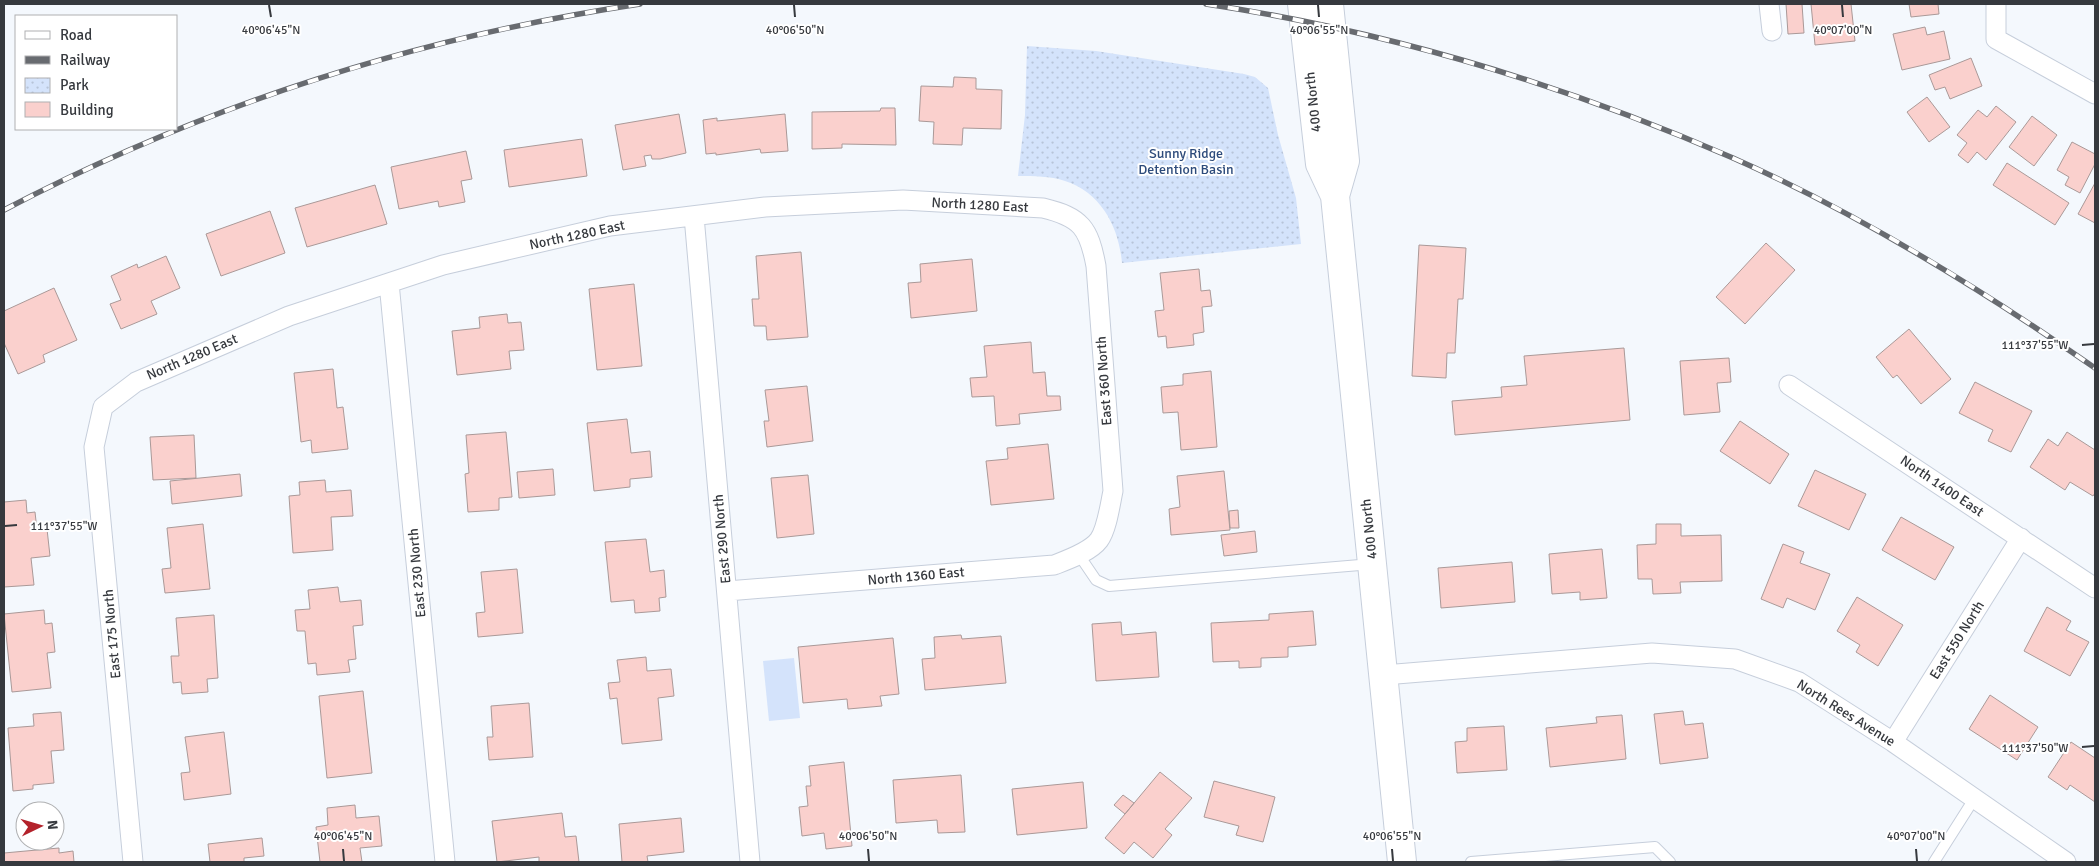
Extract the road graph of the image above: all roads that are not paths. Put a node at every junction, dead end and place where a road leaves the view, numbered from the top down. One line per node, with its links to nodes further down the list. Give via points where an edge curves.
1 (1302, 4): 7 (main road, 400 North, via 1320,164)
2 (1328, 4): 7 (main road, 400 North, via 1345,161)
3 (1769, 4): 5 (street)
4 (1996, 4): 6 (street, via 1996,39)
5 (1772, 31)
6 (2095, 94)
7 (1335, 196): 16 (main road, 400 North)
8 (694, 216): 9 (street, North 1280 East, via 765,207 903,200 1043,208 1065,214); 10 (street, North 1280 East, via 610,226 443,265); 18 (street, East 290 North)
9 (1079, 223): 14 (street, East 360 North, via 1092,242 1096,266 1113,491)
10 (389, 283): 12 (street, North 1280 East, via 289,316 153,374 136,382); 23 (street, East 230 North)
11 (1789, 385): 13 (street, North 1400 East)
12 (103, 407): 22 (street, East 175 North, via 94,447)
13 (2021, 538): 17 (street, North 1400 East); 20 (street, East 550 North)
14 (1098, 540): 15 (street, North 1360 East)
15 (1079, 555): 16 (lane, via 1096,580 1108,586); 18 (street, North 1360 East, via 1054,565)
16 (1373, 564): 19 (main road, 400 North)
17 (2095, 588)
18 (726, 591): 24 (street, East 290 North)
19 (1384, 675): 20 (street, North Rees Avenue, via 1652,653 1735,659 1800,682); 25 (main road, 400 North)
20 (1893, 742): 21 (street, North Rees Avenue)
21 (1974, 799): 28 (lane); 29 (street, North Rees Avenue)
22 (134, 862)
23 (445, 862)
24 (750, 862)
25 (1402, 862)
26 (1471, 862): 27 (lane, via 1655,847)
27 (1670, 862)
28 (1934, 862)
29 (2066, 862)

